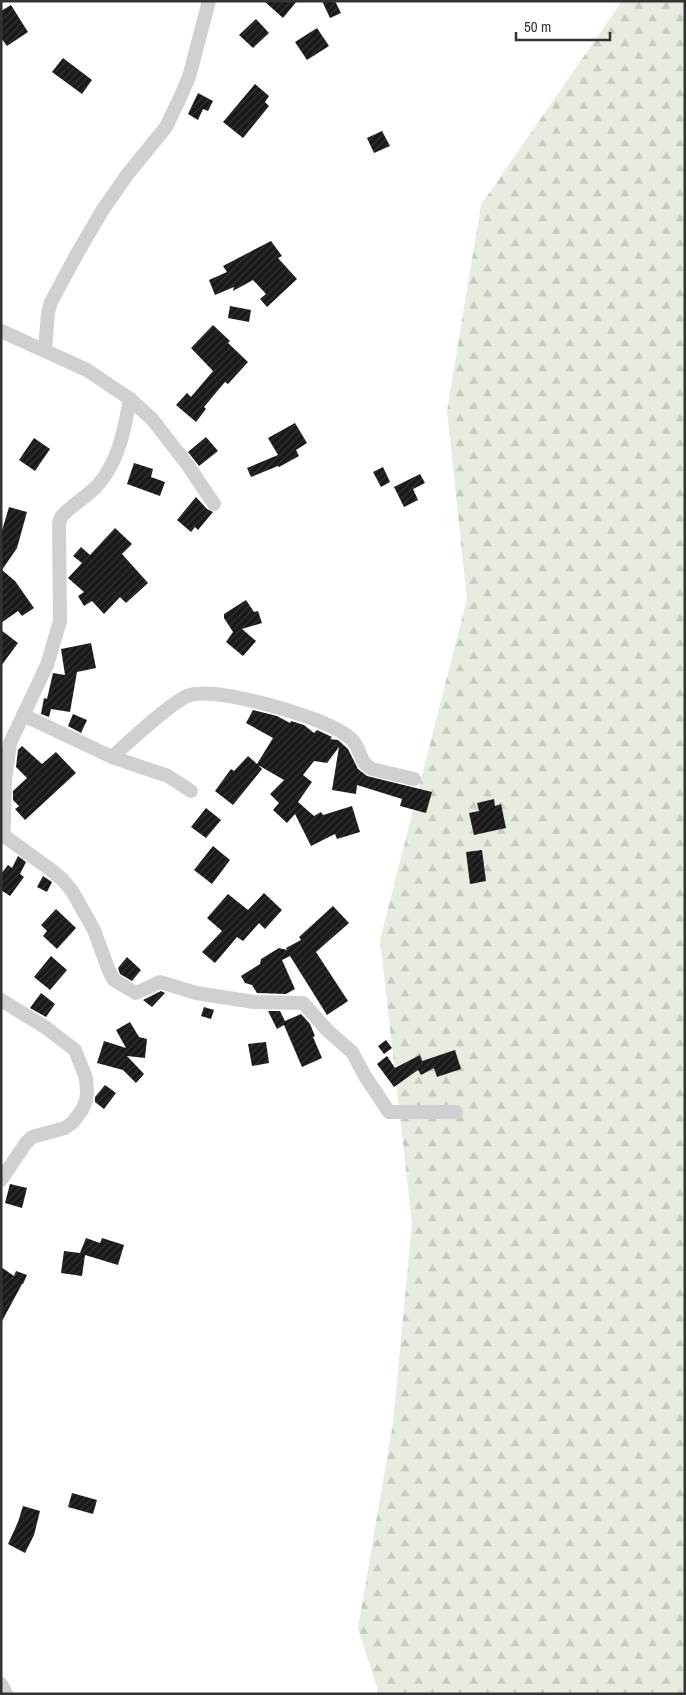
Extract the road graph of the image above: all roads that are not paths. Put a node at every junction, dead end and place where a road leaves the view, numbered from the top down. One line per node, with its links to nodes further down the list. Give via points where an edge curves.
1 (210, 1): 3 (street, via 189,77 166,127 102,211 51,302)
2 (1, 330): 3 (street)
3 (45, 350): 4 (street, via 87,370)
4 (130, 399): 5 (street, via 152,419); 6 (street, via 113,464 97,486 61,516 58,524 60,621 47,665)
5 (214, 504)
6 (23, 715): 7 (street); 8 (street)
7 (6, 743): 11 (street)
8 (112, 757): 9 (street, via 175,704 190,695 204,694 279,707 317,720 354,742 367,766); 10 (street, via 168,776)
9 (414, 779)
10 (191, 791)
11 (2, 836): 13 (street, via 64,880 86,916 112,976 133,992 160,982 196,993 254,1002 301,1002 352,1052 389,1112)
12 (1, 1000): 14 (street, via 75,1050 86,1078 87,1092 82,1110 73,1122 65,1128 32,1137)
13 (456, 1112)
14 (1, 1180)
15 (1, 1684): 16 (street)
16 (6, 1694)

